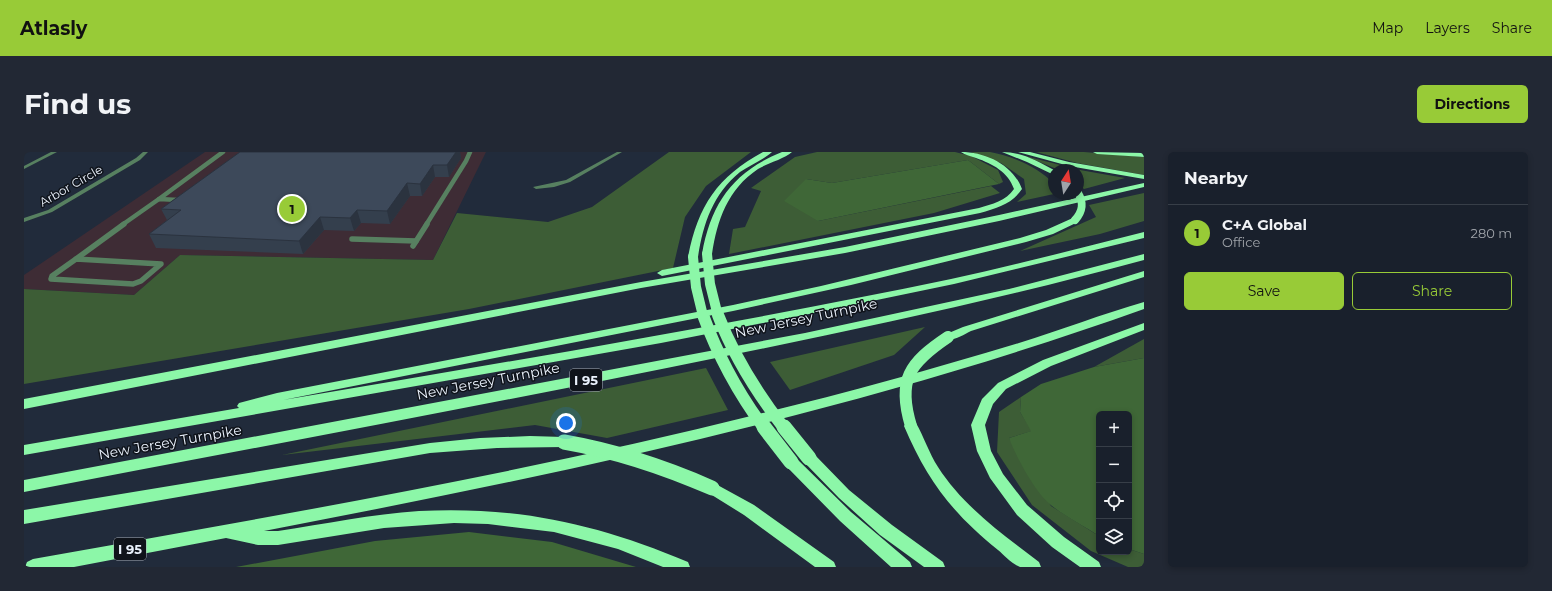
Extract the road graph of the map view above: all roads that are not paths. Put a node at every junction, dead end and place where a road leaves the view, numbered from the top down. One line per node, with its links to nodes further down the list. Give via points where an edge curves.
1 (55, 152): 13 (street)
2 (146, 152): 21 (street, Arbor Circle, via 50,211)
3 (223, 152): 19 (lane)
4 (470, 152): 23 (lane, via 414,244)
5 (620, 152): 17 (street, via 568,181)
6 (768, 152): 39 (highway, bridge, via 732,174 708,205 696,235 694,257 696,293 702,313 723,365 763,428 830,503)
7 (788, 152): 40 (highway, bridge, via 752,170 735,185 713,220 707,254 716,313 756,390 809,458 844,494 886,530)
8 (966, 152): 27 (highway, via 988,160 1010,174 1018,189 1015,195 998,205 980,210 614,283)
9 (1006, 152): 14 (highway)
10 (1022, 152): 15 (highway, via 1099,170)
11 (1096, 152): 12 (highway)
12 (1144, 155)
13 (24, 168)
14 (1048, 170)
15 (1144, 177)
16 (1144, 185): 27 (highway, via 852,248)
17 (536, 187)
18 (190, 193): 19 (lane, via 178,200)
19 (159, 199): 25 (lane)
20 (1081, 200): 31 (highway, bridge, via 1083,206 1081,214 1064,226 1027,239 936,263 733,308 277,397)
21 (24, 220)
22 (1144, 235): 31 (highway, New Jersey Turnpike / I 95, via 961,280 819,309)
23 (352, 239)
24 (1144, 258): 33 (highway, New Jersey Turnpike / I 95, via 982,298 828,332)
25 (75, 260): 25 (lane, via 158,263 161,264 141,281 133,284 51,279)
26 (1144, 274): 41 (highway, bridge, via 967,329 927,350 913,365 906,384 905,404 922,454 967,513)
27 (572, 298): 30 (highway)
28 (1144, 305): 35 (highway, I 95, via 1018,347 800,409 534,471)
29 (1144, 326): 42 (highway, via 1047,363 1002,386 987,402 978,425 984,451 997,478 1022,510 1058,542)
30 (24, 404)
31 (186, 423): 32 (highway, New Jersey Turnpike / I 95)
32 (24, 450)
33 (24, 486)
34 (24, 517): 38 (highway, bridge, via 430,448 482,442 564,442 637,458 675,471 712,488 749,510)
35 (226, 532): 36 (highway, I 95); 37 (highway, via 258,538 278,538 419,518 468,516 515,519 560,525 604,536)
36 (33, 567)
37 (682, 567)
38 (828, 567)
39 (904, 567)
40 (937, 567)
41 (1033, 567)
42 (1093, 567)

